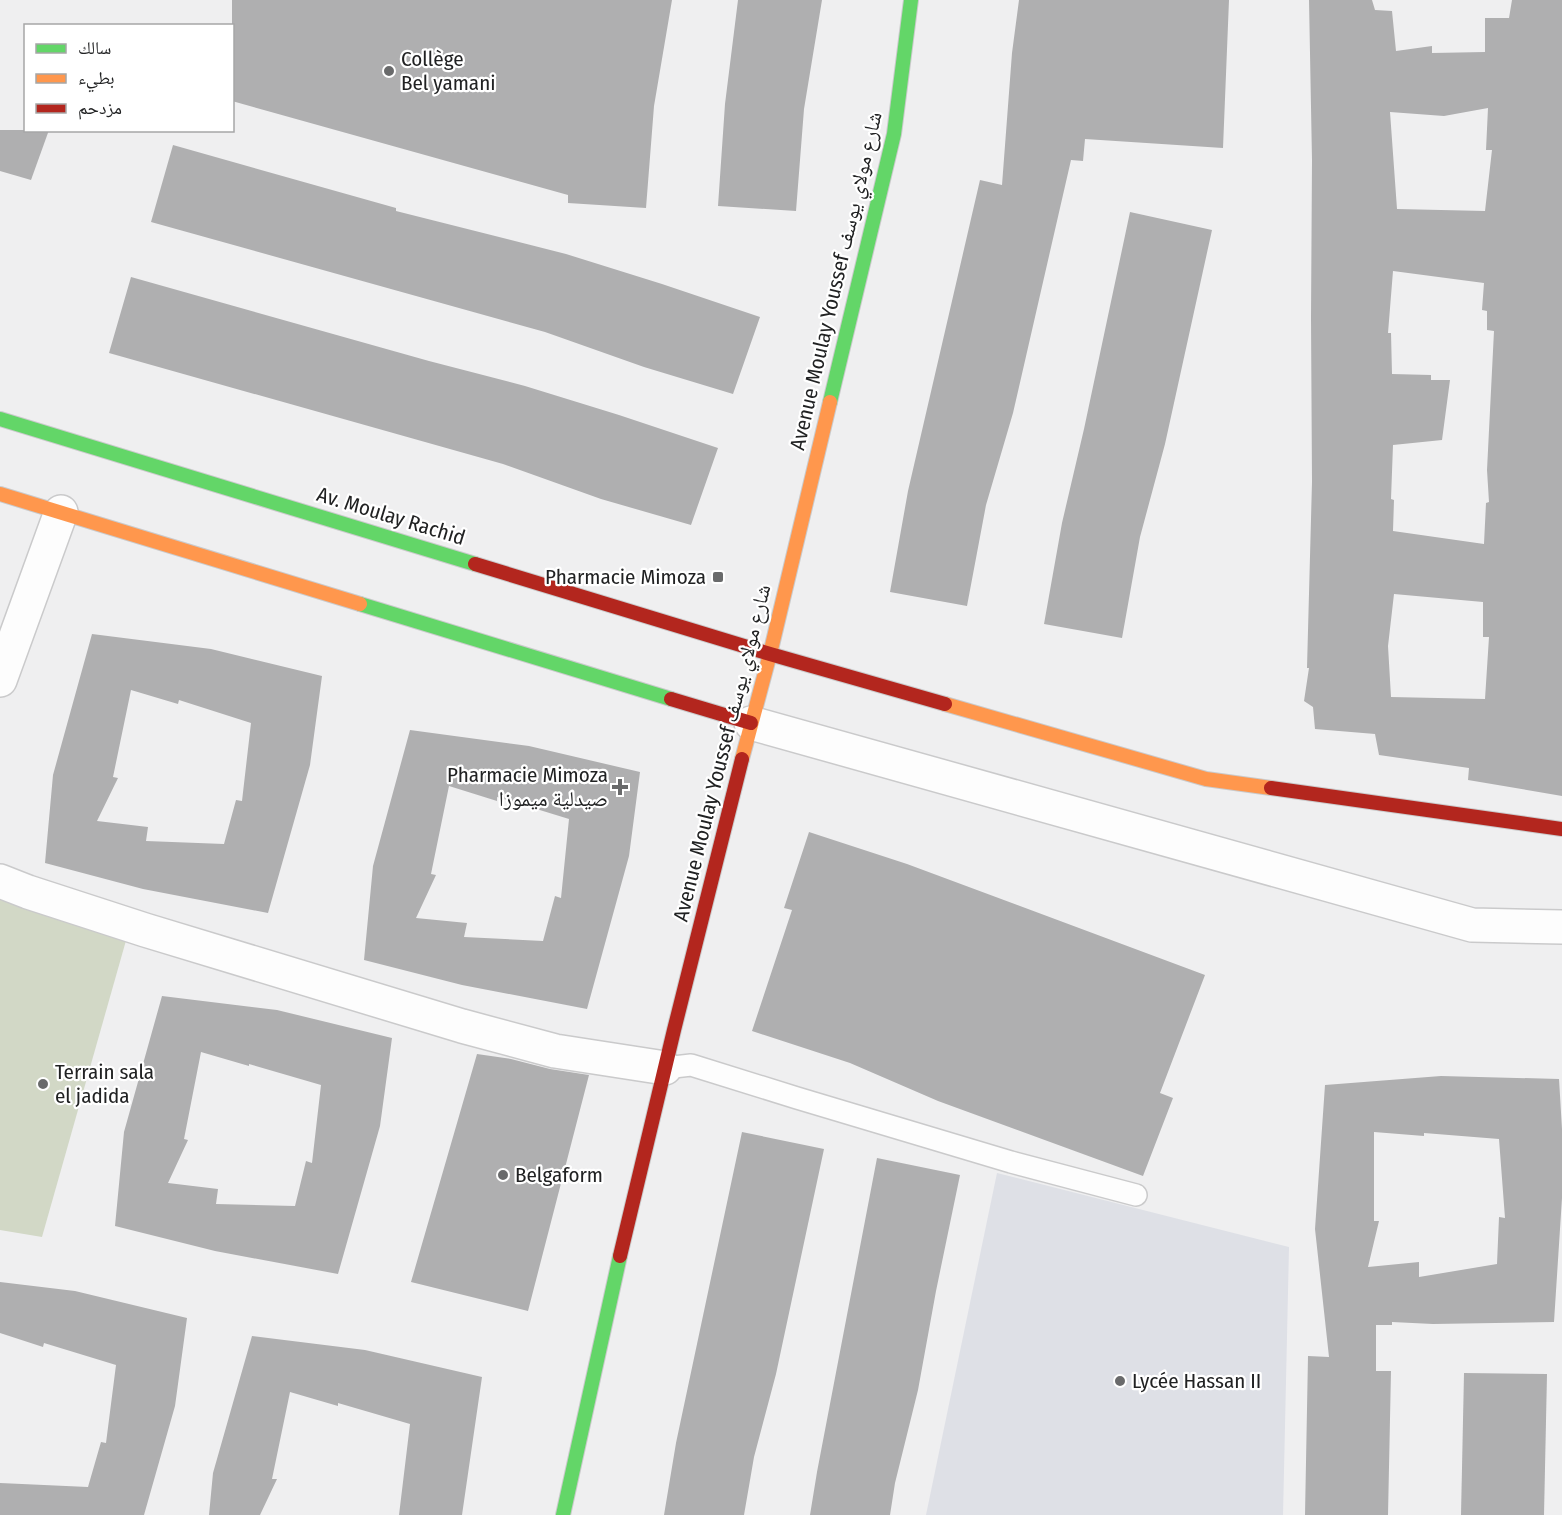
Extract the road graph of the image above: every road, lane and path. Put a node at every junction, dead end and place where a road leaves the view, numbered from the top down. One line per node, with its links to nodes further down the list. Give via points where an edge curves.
1 (911, 0): 5 (street, Avenue Moulay Youssef شارع مولاي يوسف, via 894,134)
2 (0, 419): 5 (street, Av. Moulay Rachid)
3 (0, 494): 4 (street)
4 (61, 512): 6 (street); 7 (street)
5 (770, 654): 7 (street, Avenue Moulay Youssef شارع مولاي يوسف); 8 (street, Av. Moulay Rachid, via 1206,779)
6 (0, 680)
7 (751, 723): 10 (street, via 1472,925); 11 (street, Avenue Moulay Youssef شارع مولاي يوسف)
8 (1562, 829)
9 (0, 881): 11 (street, via 146,930 462,1026 555,1051)
10 (1562, 927)
11 (665, 1068): 12 (lane, via 691,1065 1011,1162); 13 (street, Avenue Moulay Youssef شارع مولاي يوسف, via 608,1304)
12 (1136, 1195)
13 (563, 1515)

